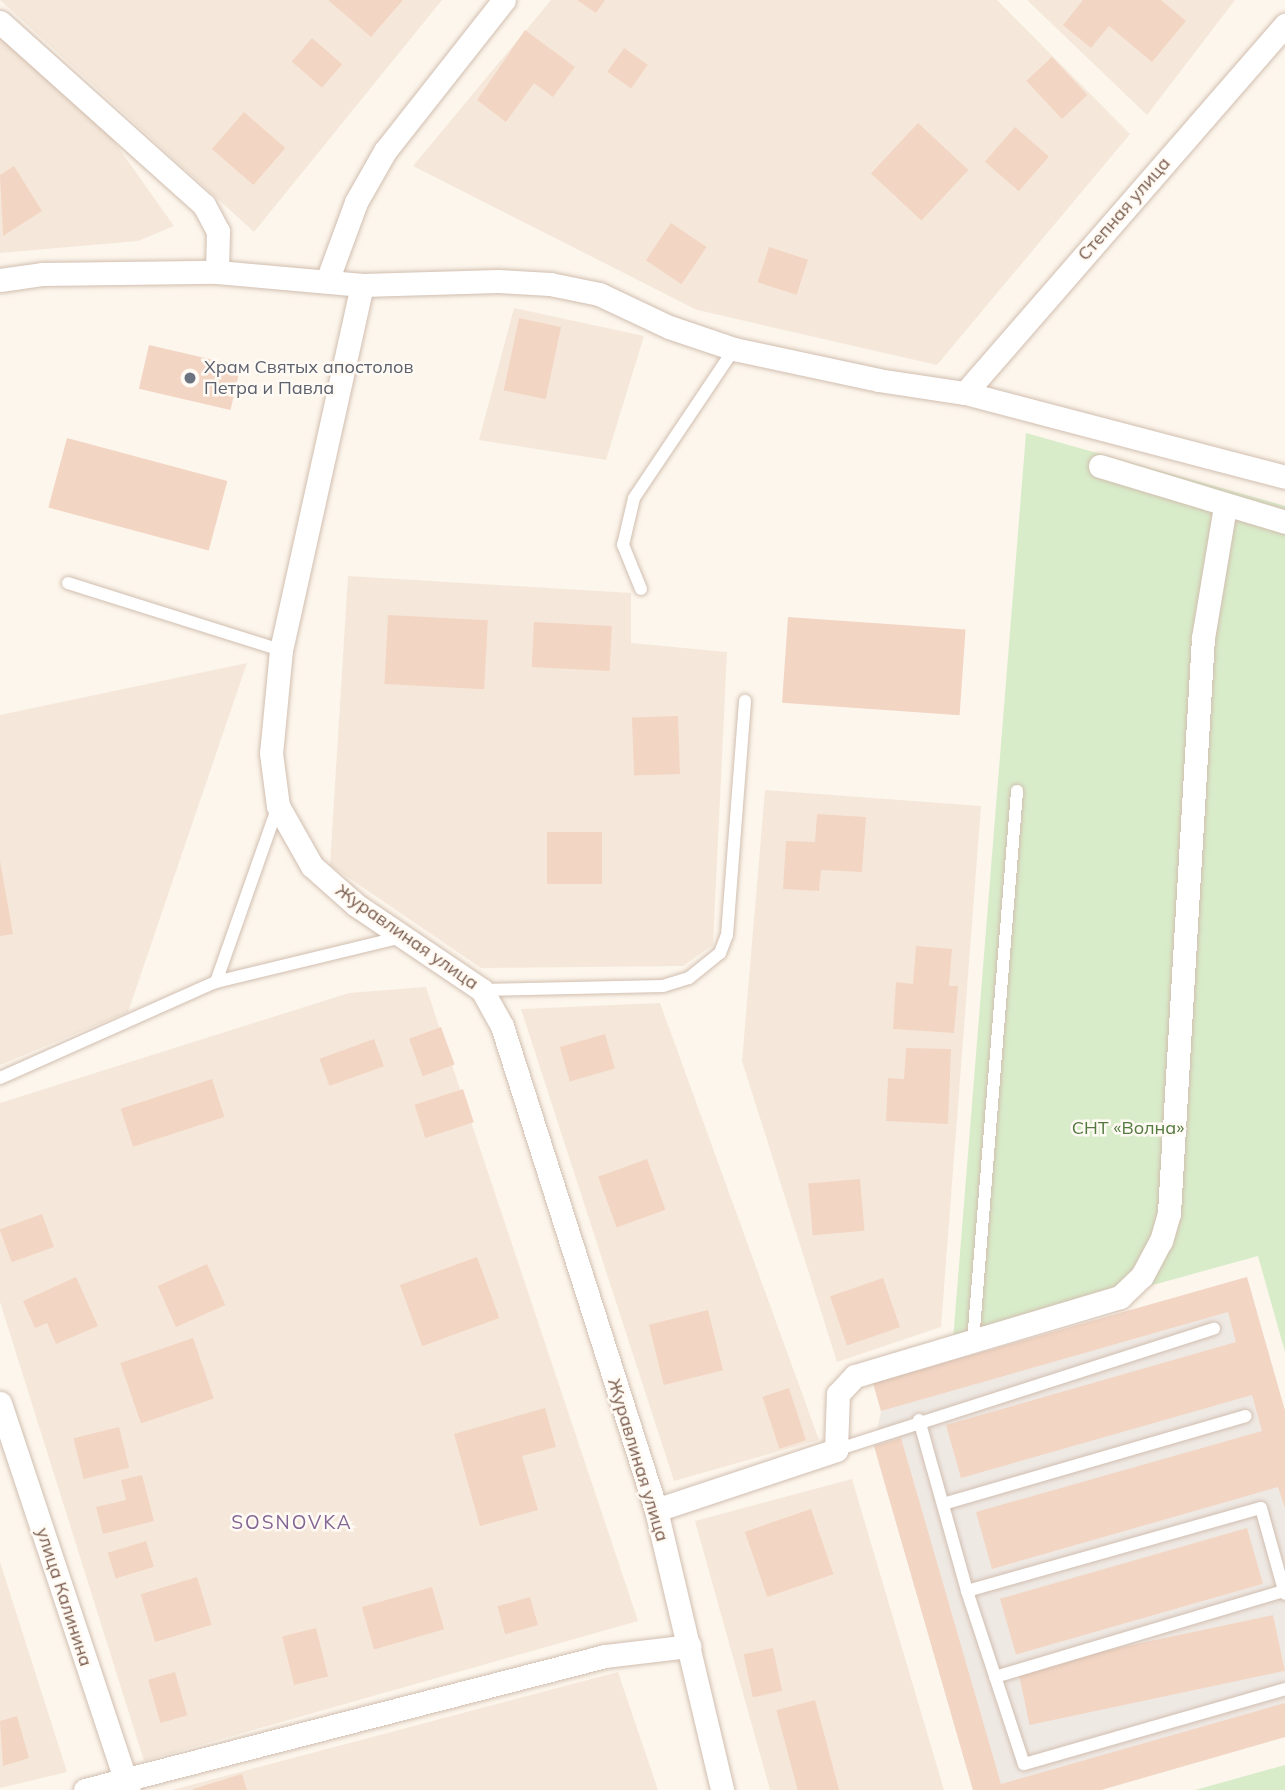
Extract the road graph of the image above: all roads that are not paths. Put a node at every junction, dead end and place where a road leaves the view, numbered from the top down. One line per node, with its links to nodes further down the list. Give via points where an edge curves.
1 (504, 0): 6 (street, via 385,151 356,202)
2 (0, 22): 4 (street, via 204,205 218,231)
3 (1285, 25): 9 (street, Степная улица)
4 (217, 272): 5 (street, via 42,274); 6 (street)
5 (0, 280)
6 (327, 281): 7 (street)
7 (362, 285): 8 (street, via 550,284 599,295 668,327); 16 (street, Журавлиная улица)
8 (734, 348): 9 (street, via 878,380); 15 (lane, via 634,498 623,545)
9 (965, 393): 11 (street)
10 (1100, 466): 12 (street)
11 (1285, 477)
12 (1225, 507): 13 (street); 25 (street, via 1203,638 1170,1199 1161,1241 1142,1276 1120,1297)
13 (1285, 522)
14 (68, 583): 16 (lane)
15 (641, 589)
16 (281, 650): 19 (street, Журавлиная улица, via 271,752)
17 (745, 701): 22 (lane, via 727,935 720,953 689,978 663,986)
18 (1017, 791): 25 (lane)
19 (278, 806): 20 (street, Журавлиная улица, via 312,866); 21 (lane)
20 (402, 937): 21 (lane); 22 (street, Журавлиная улица)
21 (216, 982): 23 (lane)
22 (482, 990): 31 (street, Журавлиная улица, via 502,1026)
23 (0, 1078)
24 (1214, 1329): 28 (lane)
25 (973, 1342): 29 (street, via 855,1376 838,1394)
26 (0, 1403): 37 (street, улица Калинина)
27 (1245, 1416): 30 (lane)
28 (919, 1420): 29 (lane); 30 (lane)
29 (836, 1450): 31 (street)
30 (943, 1504): 32 (lane)
31 (656, 1510): 34 (street, Журавлиная улица)
32 (967, 1591): 33 (lane, via 1261,1508); 35 (lane)
33 (1285, 1593): 35 (lane)
34 (689, 1646): 37 (street, via 604,1656); 39 (street, Журавлиная улица)
35 (995, 1677): 36 (lane, via 1024,1764)
36 (1285, 1689)
37 (127, 1784): 38 (street)
38 (85, 1790)
39 (722, 1790)

